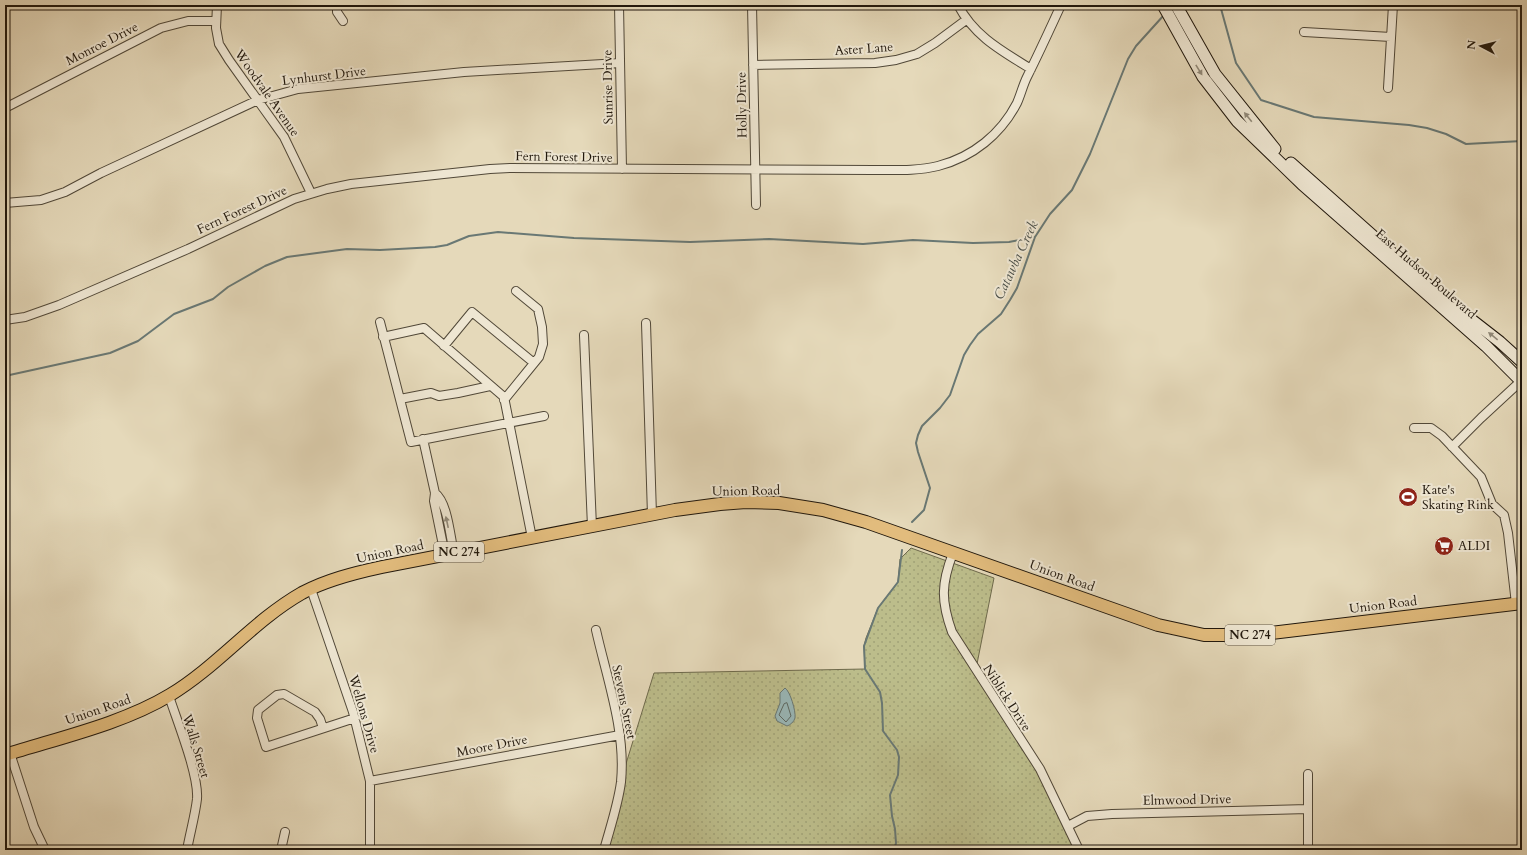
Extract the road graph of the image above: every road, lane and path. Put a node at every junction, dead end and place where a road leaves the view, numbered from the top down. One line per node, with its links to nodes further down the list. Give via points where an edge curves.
1 (217, 5): 11 (street, Woodvale Avenue)
2 (337, 5): 12 (street, via 337,12)
3 (619, 5): 15 (street, Sunrise Drive)
4 (752, 5): 16 (street, Holly Drive)
5 (958, 5): 10 (street)
6 (1061, 5): 17 (street, Fern Forest Drive)
7 (1163, 5): 23 (main road, East Hudson Boulevard, one-way to 23, via 1203,77 1233,116)
8 (1176, 5): 23 (main road, East Hudson Boulevard, one-way to 8, via 1276,150 1228,92 1205,59)
9 (1393, 5): 14 (street)
10 (966, 20): 16 (street, Aster Lane, via 917,54 896,60 875,63); 17 (street, via 982,36)
11 (216, 21): 19 (street, Woodvale Avenue, via 218,39 223,51); 20 (street, Monroe Drive, via 188,21 160,28)
12 (343, 21)
13 (1304, 32): 14 (street)
14 (1390, 37): 18 (street)
15 (620, 63): 19 (street, Lynhurst Drive, via 464,72 298,89); 21 (street, Sunrise Drive)
16 (753, 65): 22 (street, Holly Drive)
17 (1031, 69): 22 (street, Fern Forest Drive, via 1018,102 1000,128 977,149 948,163 916,169)
18 (1388, 88)
19 (258, 100): 24 (street, Woodvale Avenue, via 284,137); 25 (street, Lynhurst Drive, via 65,192 41,200)
20 (5, 108)
21 (622, 169): 22 (street, Fern Forest Drive); 24 (street, Fern Forest Drive, via 490,169 351,184)
22 (755, 170): 26 (street, Holly Drive)
23 (1312, 187): 34 (main road, East Hudson Boulevard, one-way to 23); 36 (main road, East Hudson Boulevard)
24 (311, 193): 28 (street, Fern Forest Drive, via 59,305 25,317)
25 (5, 202)
26 (756, 205)
27 (516, 291): 35 (street, via 538,309 543,344)
28 (5, 320)
29 (380, 322): 32 (street)
30 (646, 323): 45 (street)
31 (584, 335): 46 (street)
32 (383, 337): 33 (street, via 424,328); 38 (street)
33 (444, 346): 35 (street, via 472,312); 37 (street)
34 (1522, 362)
35 (534, 363): 39 (street)
36 (1522, 381): 44 (street)
37 (490, 386): 38 (street, via 439,396 431,393); 39 (street)
38 (400, 399): 43 (street, via 411,442)
39 (504, 400): 41 (street)
40 (544, 416): 41 (street)
41 (509, 422): 43 (street); 47 (street)
42 (1414, 428): 44 (street, via 1434,429)
43 (423, 439): 49 (street, via 435,493 440,497 444,507)
44 (1452, 447): 51 (street, via 1481,477 1492,504 1504,515)
45 (652, 515): 46 (main road, Union Road / NC 274); 48 (main road, Union Road / NC 274, via 740,502 779,503 835,513)
46 (592, 526): 47 (main road, Union Road / NC 274)
47 (532, 538): 49 (main road, Union Road / NC 274)
48 (953, 553): 51 (main road, Union Road / NC 274, via 1158,625 1204,635 1257,634); 61 (street, Niblick Drive, via 943,584 945,614 952,632 1040,769)
49 (450, 554): 50 (main road, Union Road / NC 274, via 359,572)
50 (311, 589): 53 (main road, Union Road / NC 274, via 278,608 203,673); 54 (street, Wellons Drive)
51 (1519, 603)
52 (596, 630): 56 (street, Stevens Street)
53 (169, 696): 57 (main road, Union Road / NC 274, via 124,717); 64 (street, Walls Street, via 192,766 196,788 197,798)
54 (355, 718): 55 (street); 59 (street, Wellons Drive)
55 (323, 728): 55 (street, via 266,747 257,718 258,710 277,695 284,694 315,712)
56 (620, 735): 59 (street, Moore Drive); 67 (street, Stevens Street, via 619,792)
57 (8, 754): 63 (street)
58 (1308, 774): 60 (street)
59 (370, 781): 66 (street, Wellons Drive)
60 (1308, 809): 61 (street, Elmwood Drive, via 1112,814 1088,816); 69 (street)
61 (1068, 826): 68 (street, Niblick Drive)
62 (285, 832): 65 (street)
63 (45, 850)
64 (187, 850)
65 (281, 850)
66 (370, 850)
67 (604, 850)
68 (1079, 850)
69 (1308, 850)

